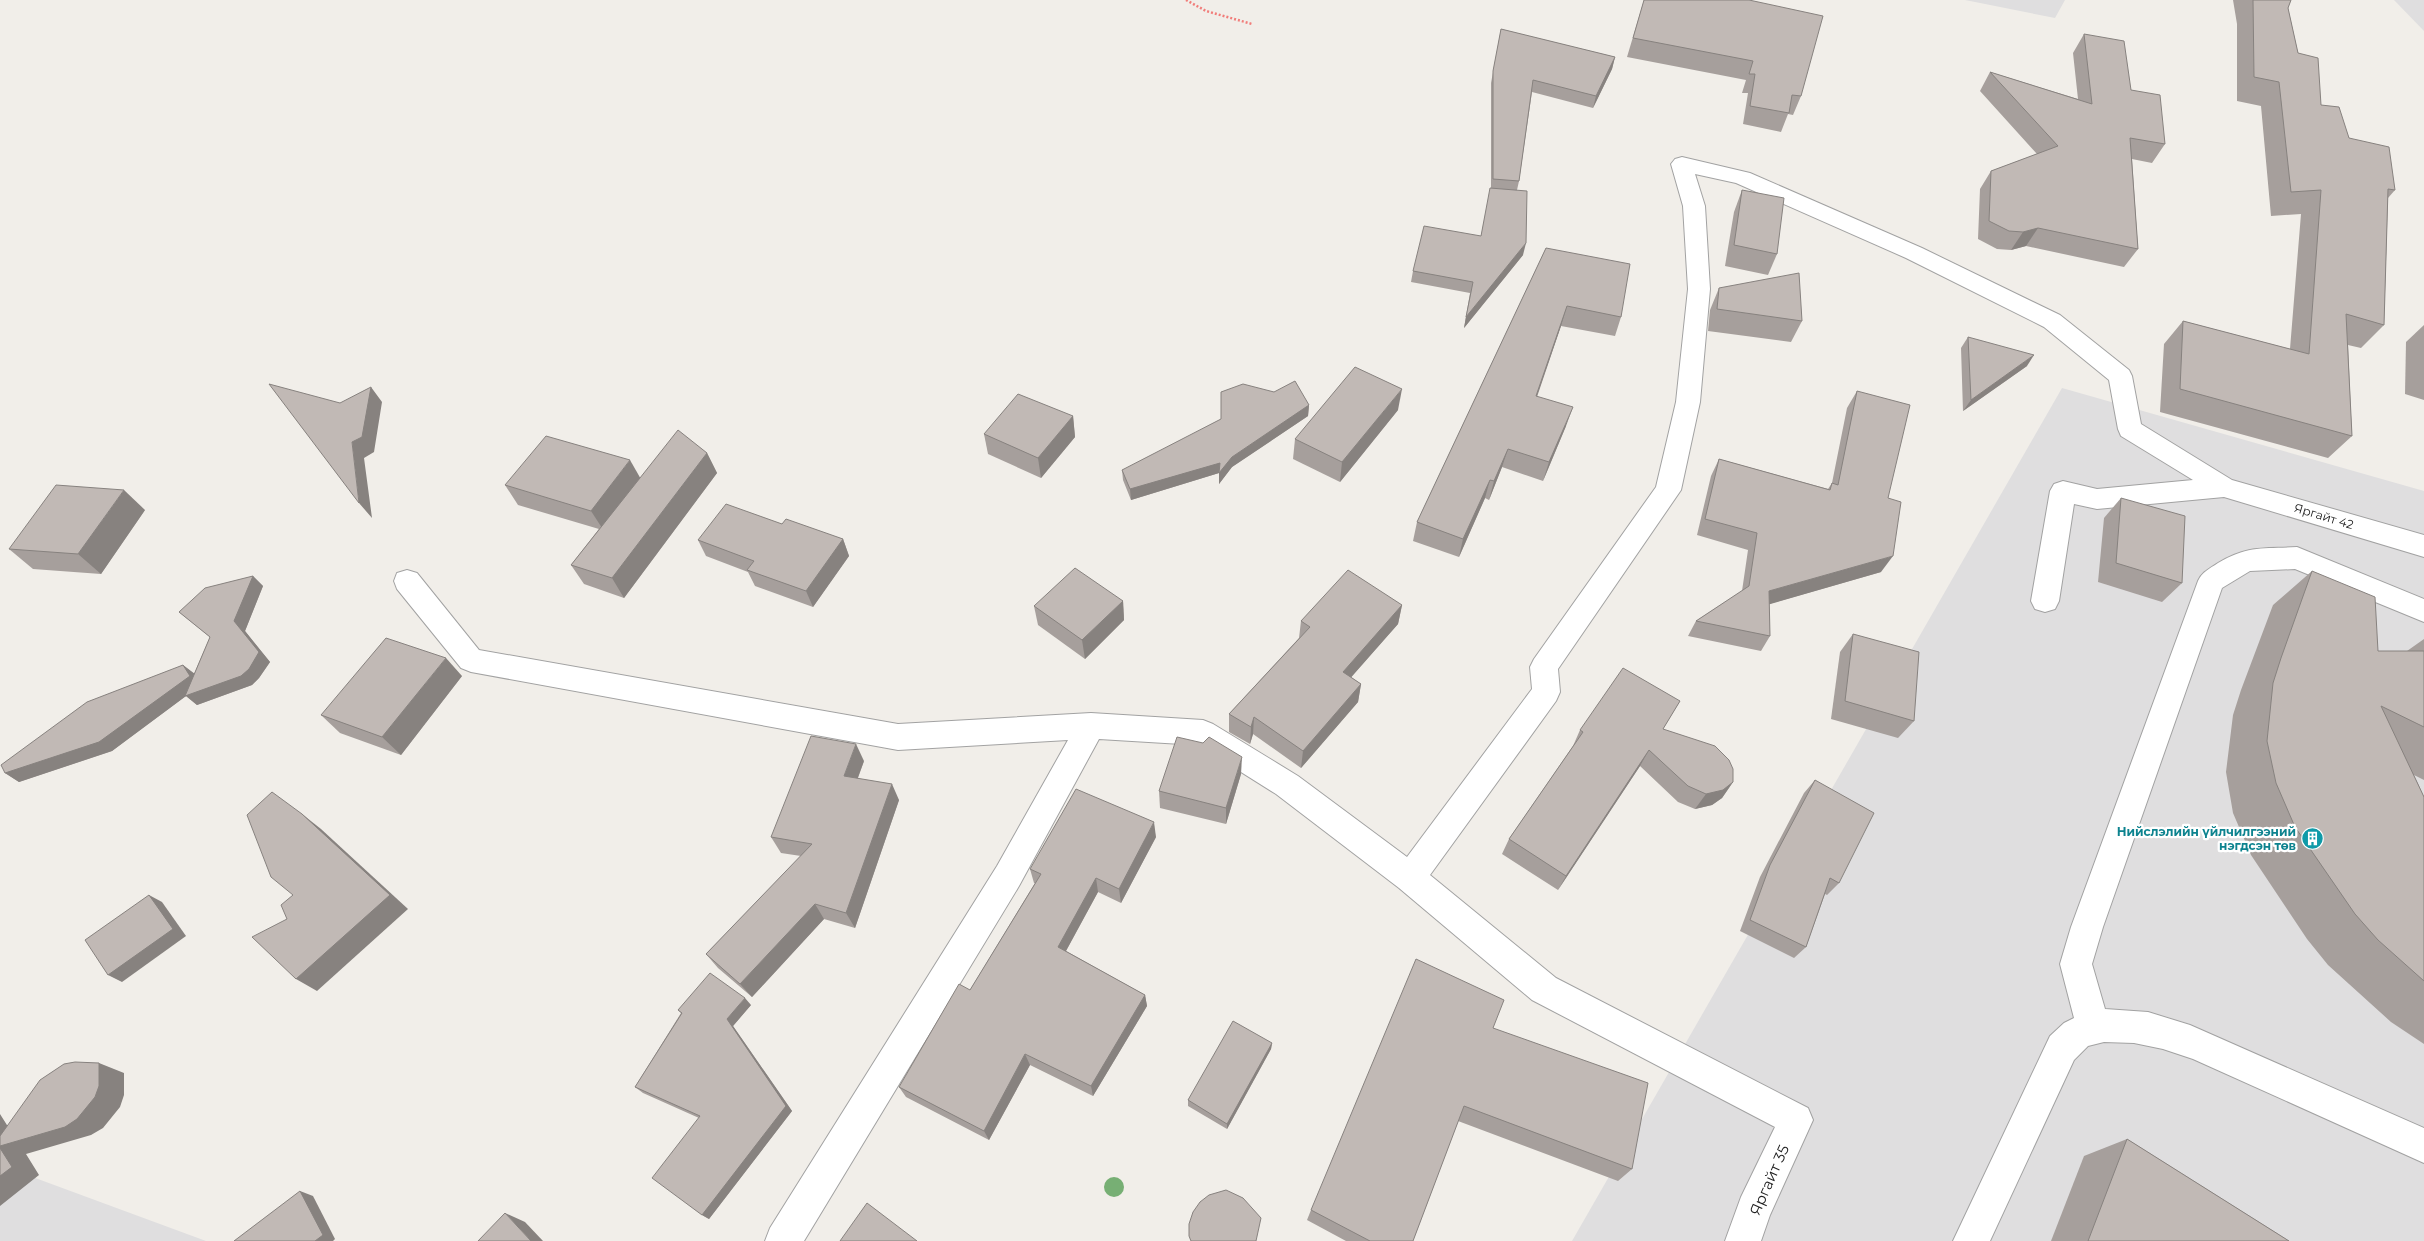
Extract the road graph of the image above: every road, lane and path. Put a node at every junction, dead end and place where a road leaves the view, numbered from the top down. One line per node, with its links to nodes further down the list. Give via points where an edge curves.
1 (1186, 0): 2 (path, via 1206,11)
2 (1252, 24)
3 (2224, 487): 4 (street, Яргайт 42); 6 (street, via 2097,499 2063,491); 9 (street, via 2130,429 2120,376 2052,320 1914,253 1742,178 1682,164 1694,206 1699,288 1688,402 1668,490 1544,667 1546,692)
4 (2424, 546)
5 (407, 581): 8 (street, via 471,660 898,737)
6 (2045, 601)
7 (2424, 611): 10 (street, via 2297,558 2245,560 2211,581 2076,964)
8 (1091, 726): 9 (street, via 1203,733 1287,785); 12 (street, via 1008,876)
9 (1410, 878): 13 (street, Яргайт 35, via 1544,989 1796,1120)
10 (2093, 1027): 11 (street, via 2133,1026 2188,1040); 14 (street, via 2068,1039 2062,1048)
11 (2424, 1146)
12 (783, 1241)
13 (1743, 1241)
14 (1972, 1241)

